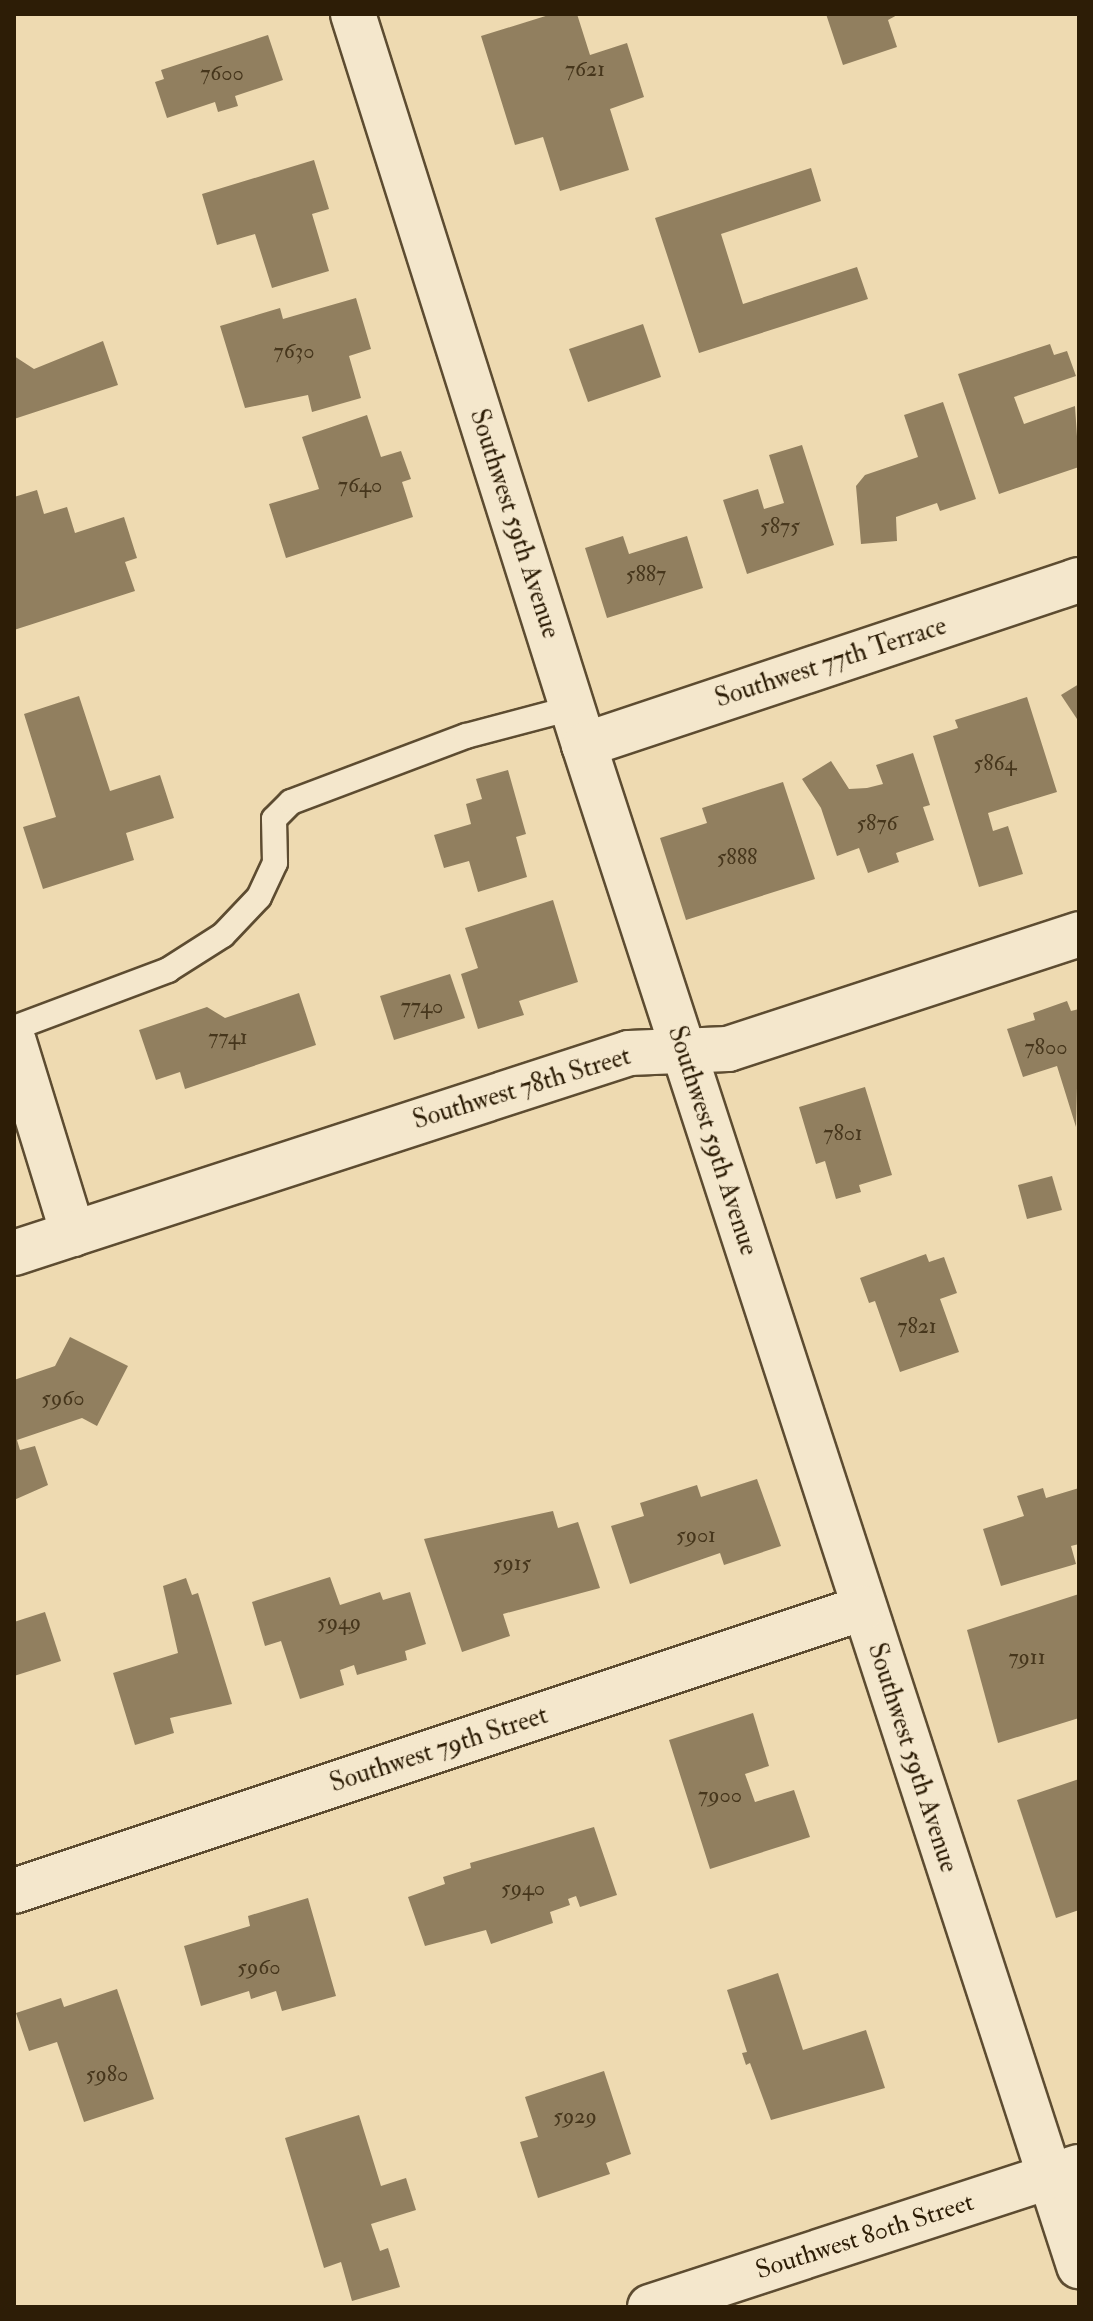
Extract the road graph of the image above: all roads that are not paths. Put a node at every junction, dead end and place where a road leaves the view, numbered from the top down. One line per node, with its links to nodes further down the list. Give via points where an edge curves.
1 (353, 14): 3 (street, Southwest 59th Avenue)
2 (1079, 580): 3 (street, Southwest 77th Terrace)
3 (578, 727): 5 (lane, via 466,736 291,802 274,819 270,834 275,863 259,897 223,935 168,970); 7 (street, Southwest 59th Avenue)
4 (1079, 934): 7 (street, Southwest 78th Street, via 728,1049)
5 (14, 1028)
6 (14, 1042): 8 (street)
7 (684, 1051): 8 (street, Southwest 78th Street, via 629,1053); 10 (street, Southwest 59th Avenue)
8 (73, 1234): 9 (street, Southwest 78th Street)
9 (14, 1253)
10 (863, 1608): 11 (street, Southwest 79th Street); 12 (street, Southwest 59th Avenue)
11 (14, 1891)
12 (1064, 2172): 13 (street, Southwest 59th Avenue); 14 (street, Southwest 80th Street)
13 (1079, 2266)
14 (650, 2307)

